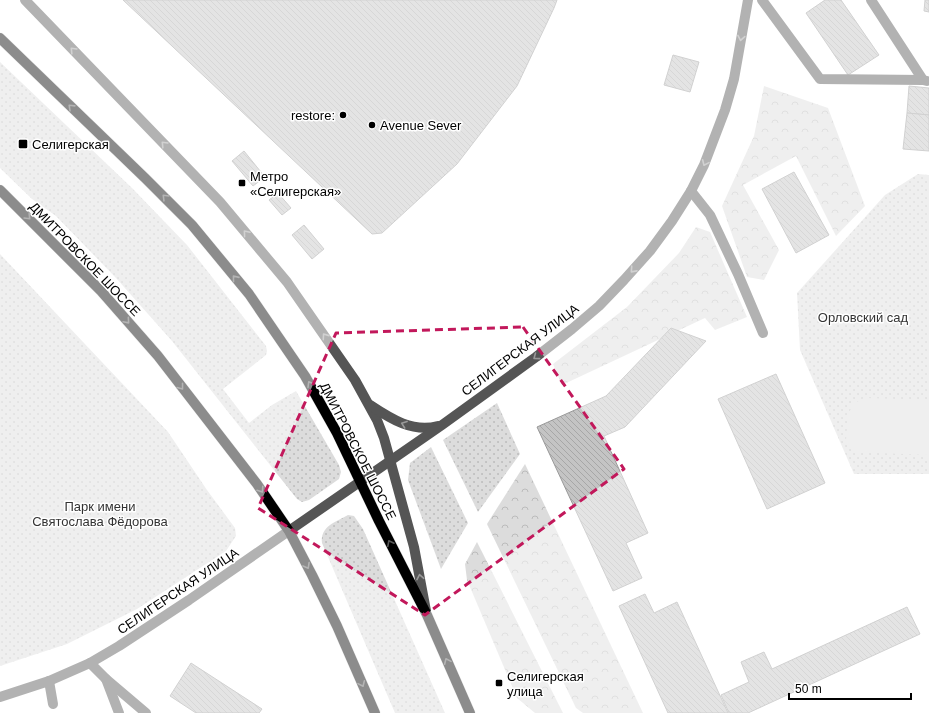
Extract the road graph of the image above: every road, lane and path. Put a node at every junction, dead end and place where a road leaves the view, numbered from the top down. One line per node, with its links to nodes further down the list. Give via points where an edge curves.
1 (25, 0): 10 (street, one-way to 1, via 338,355 286,282 220,202)
2 (748, 0): 8 (street, СЕЛИГЕРСКАЯ УЛИЦА, one-way to 8, via 734,79 725,110)
3 (762, 0): 6 (street, via 820,79)
4 (871, 0): 6 (street)
5 (0, 38): 13 (main road, ДМИТРОВСКОЕ ШОССЕ, one-way to 5, via 305,376 249,294 192,225)
6 (926, 80)
7 (0, 190): 14 (main road, ДМИТРОВСКОЕ ШОССЕ, one-way to 14, via 101,291 158,356 257,484)
8 (691, 191): 9 (street, via 710,215); 11 (street, СЕЛИГЕРСКАЯ УЛИЦА, one-way to 11, via 650,251 599,306 572,330)
9 (763, 333)
10 (368, 404): 11 (street, one-way to 10, via 429,429 407,426); 12 (street)
11 (442, 425): 12 (street, СЕЛИГЕРСКАЯ УЛИЦА)
12 (391, 460): 13 (street, СЕЛИГЕРСКАЯ УЛИЦА); 15 (street, one-way to 12, via 414,547)
13 (360, 481): 14 (street, СЕЛИГЕРСКАЯ УЛИЦА); 15 (main road, ДМИТРОВСКОЕ ШОССЕ, one-way to 13)
14 (289, 531): 16 (street, СЕЛИГЕРСКАЯ УЛИЦА); 23 (main road, ДМИТРОВСКОЕ ШОССЕ, one-way to 23, via 337,626)
15 (427, 615): 24 (main road, ДМИТРОВСКОЕ ШОССЕ, one-way to 15)
16 (90, 663): 17 (street); 18 (street, СЕЛИГЕРСКАЯ УЛИЦА)
17 (106, 679): 21 (street); 22 (street)
18 (49, 680): 19 (street, СЕЛИГЕРСКАЯ УЛИЦА); 20 (street)
19 (0, 697)
20 (53, 704)
21 (119, 713)
22 (146, 713)
23 (375, 713)
24 (470, 713)

